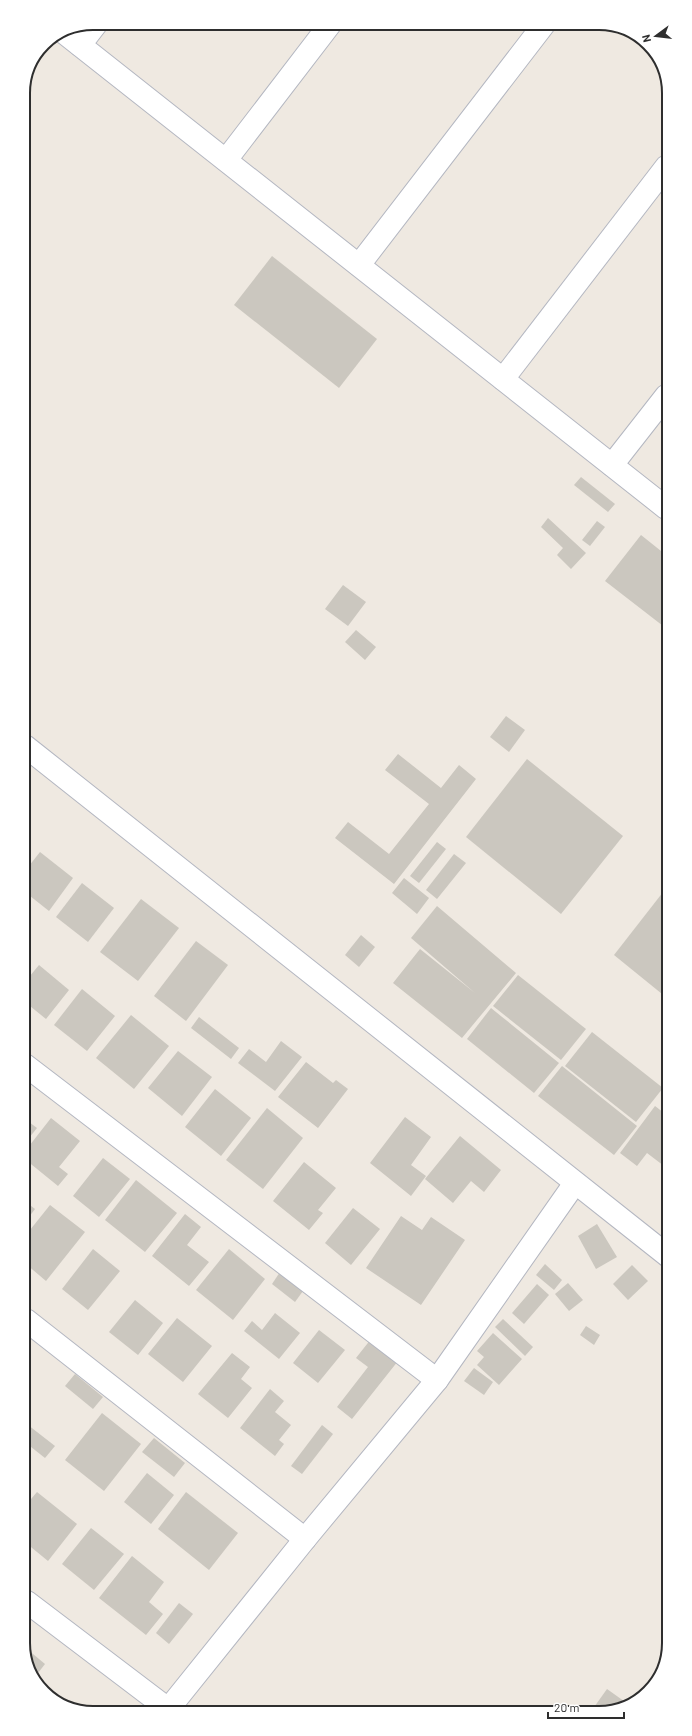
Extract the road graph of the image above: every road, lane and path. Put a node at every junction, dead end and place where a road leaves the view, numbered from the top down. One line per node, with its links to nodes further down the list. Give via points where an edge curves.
1 (91, 30): 5 (street)
2 (326, 30): 6 (street)
3 (541, 30): 8 (street)
4 (68, 35): 5 (street)
5 (80, 45): 6 (street)
6 (226, 160): 8 (street)
7 (662, 172): 9 (street)
8 (359, 265): 9 (street)
9 (503, 379): 11 (street)
10 (662, 401): 11 (street)
11 (612, 465): 12 (street)
12 (662, 505)
13 (30, 750): 15 (street)
14 (30, 1069): 18 (street)
15 (575, 1183): 16 (street); 18 (street)
16 (662, 1251)
17 (30, 1323): 19 (street)
18 (438, 1380): 19 (street)
19 (305, 1539): 22 (street)
20 (30, 1605): 21 (street)
21 (161, 1706)
22 (171, 1706)

